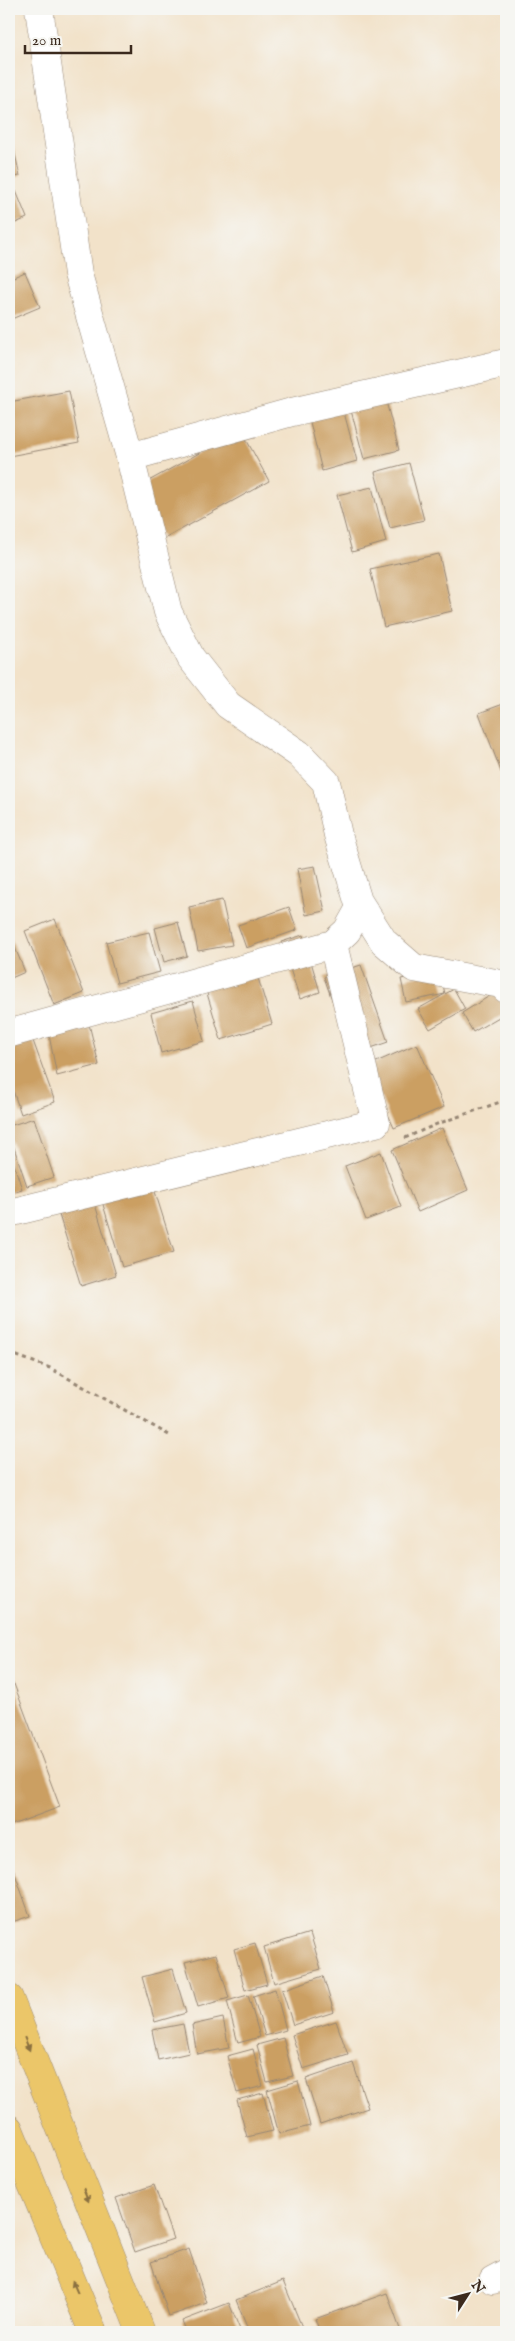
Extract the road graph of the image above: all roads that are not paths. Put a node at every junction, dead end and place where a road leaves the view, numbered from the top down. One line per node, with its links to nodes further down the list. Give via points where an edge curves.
1 (40, 9): 3 (street, via 78,274)
2 (506, 363): 3 (street, via 292,412)
3 (130, 458): 4 (street, via 168,612 191,658 228,705 299,754 326,782 338,836)
4 (361, 906): 5 (street, via 347,931); 6 (street, via 384,942 414,968 501,984)
5 (333, 944): 7 (street); 8 (street, via 376,1123)
6 (506, 989)
7 (11, 1033)
8 (9, 1214)
9 (9, 1998): 12 (main road, one-way to 12)
10 (9, 2129): 11 (main road, one-way to 10)
11 (93, 2332)
12 (140, 2332)

